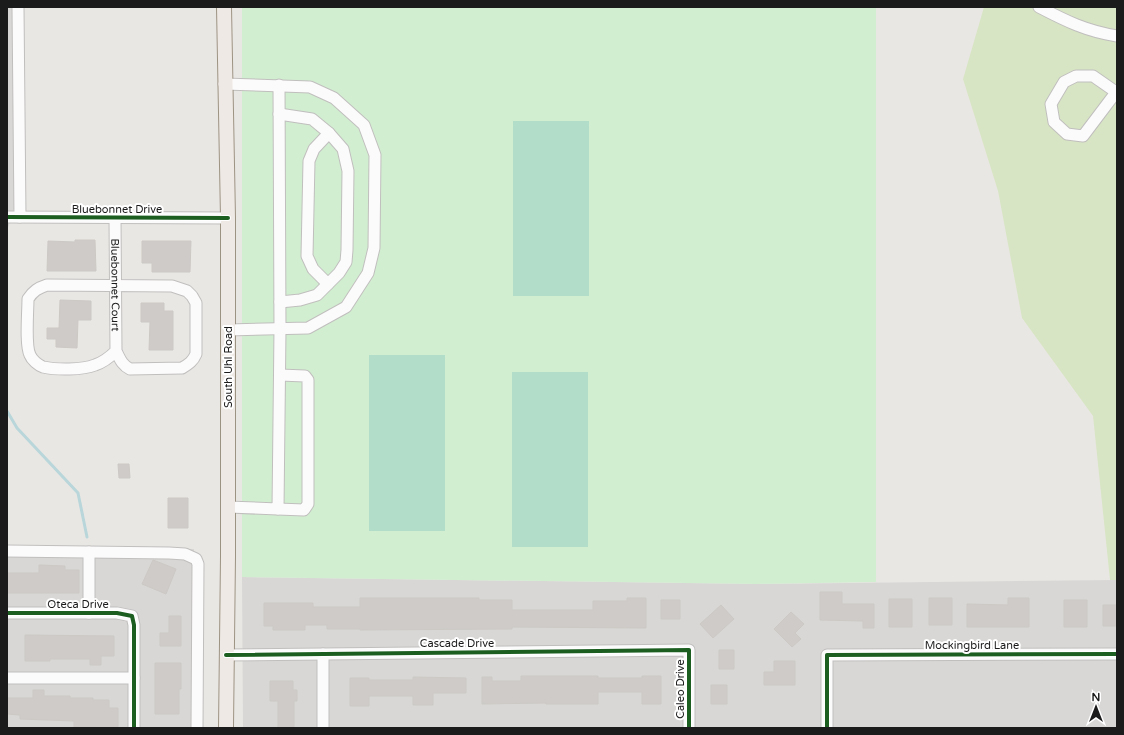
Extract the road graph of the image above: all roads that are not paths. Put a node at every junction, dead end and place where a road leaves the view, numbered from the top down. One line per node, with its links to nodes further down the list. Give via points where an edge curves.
1 (18, 7): 11 (street)
2 (224, 7): 5 (main road, South Uhl Road)
3 (1039, 7): 4 (street, via 1072,24 1097,33)
4 (1117, 36)
5 (224, 84): 6 (street); 13 (main road, South Uhl Road)
6 (279, 85): 8 (street); 17 (street, via 310,87 334,98 364,125 374,155 374,248 368,273 346,307 308,328)
7 (1117, 92): 7 (street, via 1083,136 1067,134 1054,122 1051,104 1064,82 1076,76 1093,76)
8 (279, 114): 9 (street, via 312,119); 16 (street)
9 (329, 133): 14 (street, via 343,149 348,171 348,195 346,262); 14 (street, via 314,149 309,161 307,256 313,269)
10 (7, 217): 11 (street, Bluebonnet Drive)
11 (20, 217): 12 (street, Bluebonnet Drive)
12 (115, 218): 13 (street, Bluebonnet Drive); 15 (street, Bluebonnet Court)
13 (228, 218): 18 (main road, South Uhl Road)
14 (328, 284): 16 (street, via 317,295)
15 (115, 286): 19 (street, Bluebonnet Court); 19 (street, via 172,286 187,291 196,303 196,354 188,365 182,368 130,369 124,366); 19 (street, via 47,285 31,293 28,299 28,350 34,361 42,367 62,368 94,366)
16 (280, 302): 17 (street)
17 (280, 328): 18 (street); 20 (street)
18 (228, 330): 21 (main road, South Uhl Road)
19 (116, 352)
20 (280, 375): 22 (street); 22 (street, via 305,376 308,380 308,504 304,510)
21 (228, 507): 22 (street); 30 (main road, South Uhl Road)
22 (278, 508)
23 (7, 551): 24 (street)
24 (89, 552): 26 (street); 34 (street, via 185,554 196,559)
25 (7, 613): 26 (street, Oteca Drive)
26 (89, 613): 32 (street, Oteca Drive, via 132,616)
27 (689, 650): 28 (street, Cascade Drive); 37 (street, Caleo Drive)
28 (324, 654): 30 (street, Cascade Drive); 36 (street)
29 (1117, 654): 38 (street, Mockingbird Lane, via 827,655)
30 (226, 655): 35 (main road, South Uhl Road)
31 (7, 678): 32 (street)
32 (134, 678): 33 (street, Oteca Drive)
33 (134, 728)
34 (197, 728)
35 (226, 728)
36 (323, 728)
37 (689, 728)
38 (827, 728)

